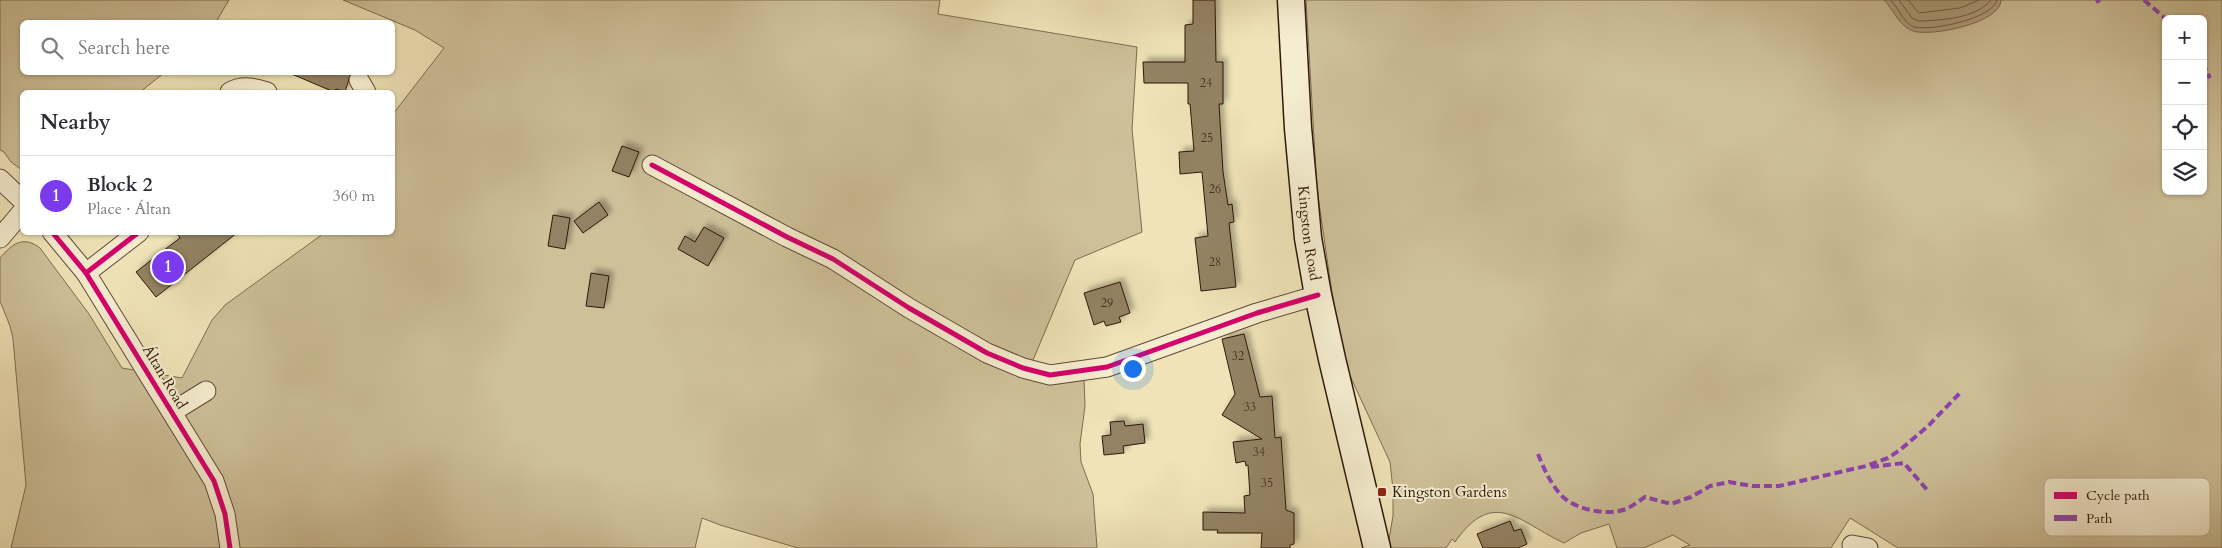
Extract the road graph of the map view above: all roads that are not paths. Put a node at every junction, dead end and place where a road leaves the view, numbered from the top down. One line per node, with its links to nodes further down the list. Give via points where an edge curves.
1 (1291, 0): 12 (main road, Kingston Road, via 1303,189)
2 (235, 90): 3 (street)
3 (258, 90)
4 (652, 165): 12 (street, via 833,259 987,353 1050,375 1107,367)
5 (0, 179): 6 (street)
6 (20, 198)
7 (20, 214): 10 (street)
8 (54, 235): 11 (street, Áltan Road)
9 (135, 235): 11 (street)
10 (0, 238)
11 (86, 273): 14 (street, Áltan Road)
12 (1318, 294): 16 (main road, Kingston Road)
13 (206, 391): 14 (street)
14 (172, 412): 15 (street, Áltan Road, via 214,481 225,514)
15 (230, 548)
16 (1378, 548)

